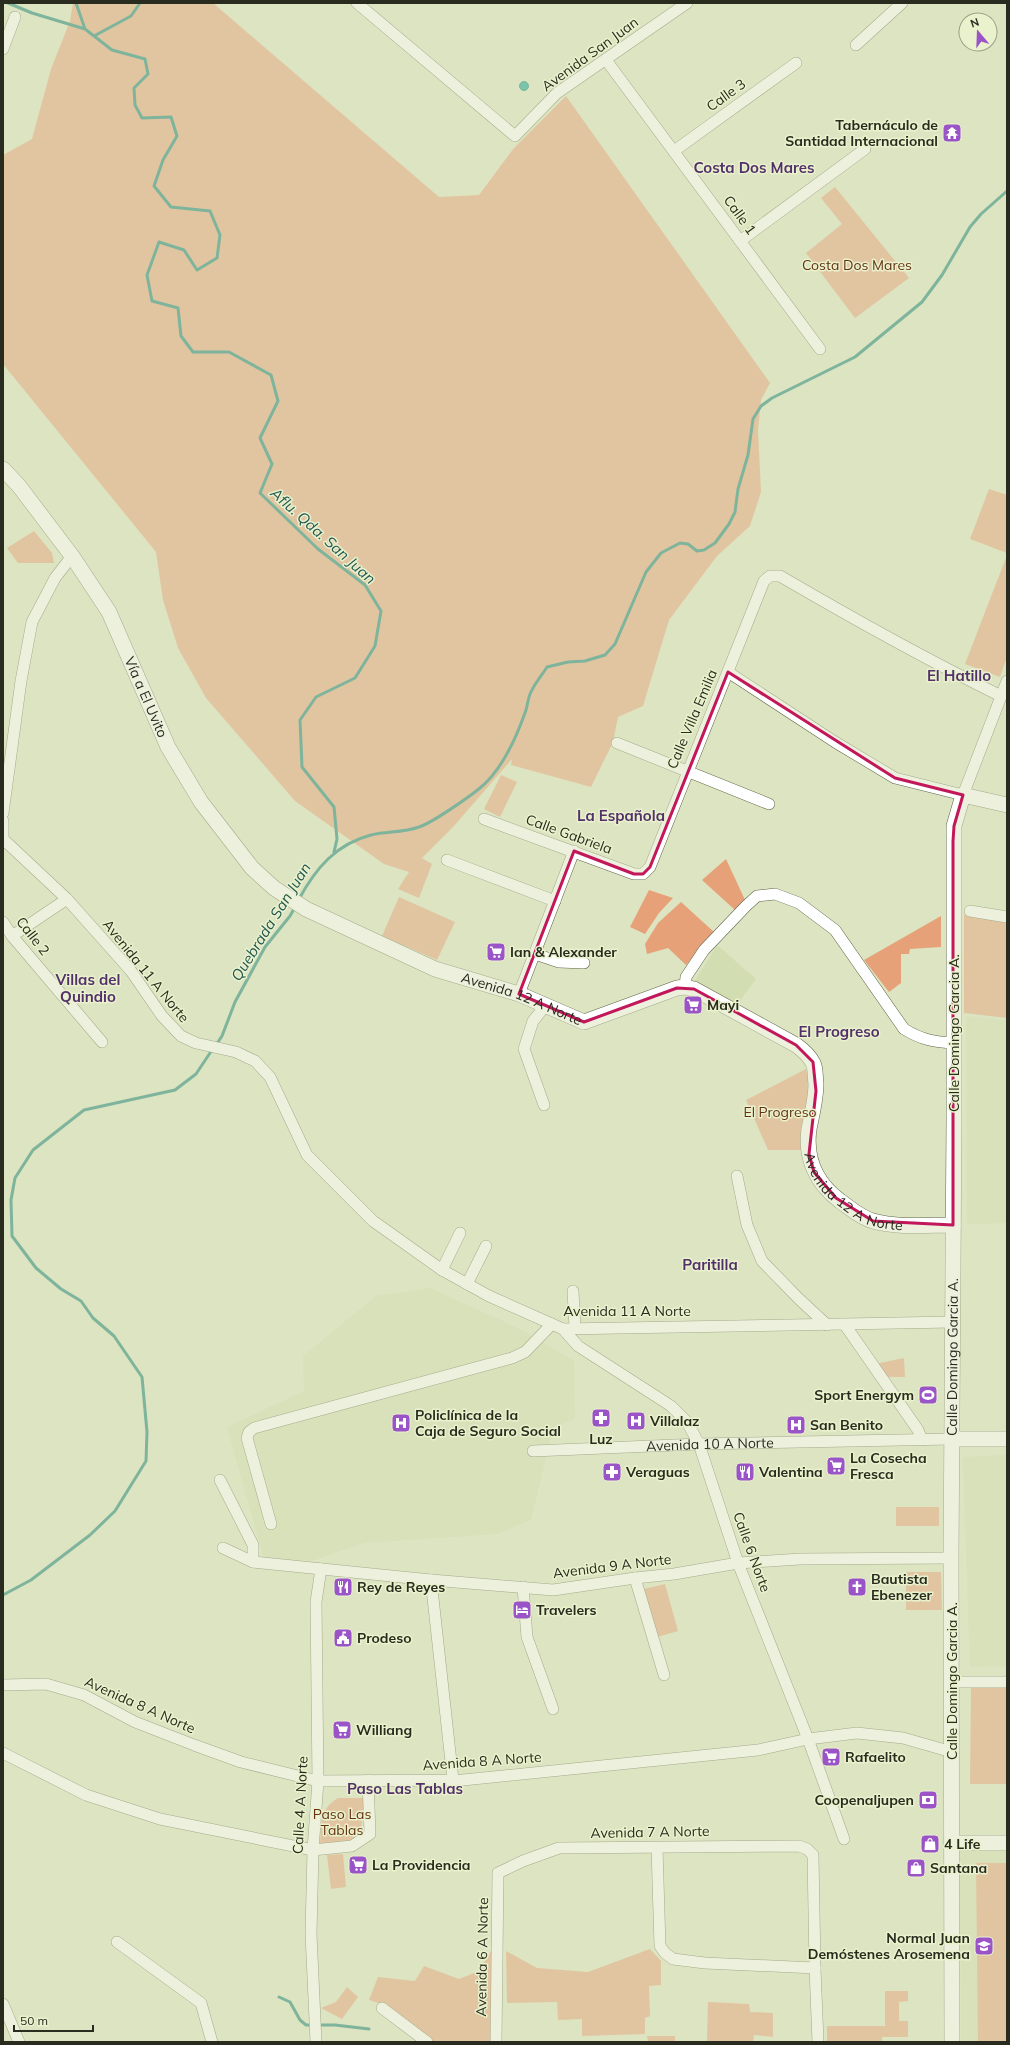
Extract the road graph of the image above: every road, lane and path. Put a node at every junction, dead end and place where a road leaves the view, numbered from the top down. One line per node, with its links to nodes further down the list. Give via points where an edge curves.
1 (357, 3): 7 (street, Avenida San Juan, via 515,136 557,93)
2 (687, 3): 7 (street, Avenida San Juan)
3 (902, 3): 5 (street)
4 (15, 17): 6 (street)
5 (856, 45)
6 (3, 49)
7 (606, 60): 10 (street, Calle 1)
8 (796, 62): 10 (street, Calle 3)
9 (865, 149): 11 (street)
10 (674, 151): 11 (street, Calle 1)
11 (740, 241): 12 (street, Calle 1)
12 (820, 350)
13 (3, 469): 14 (street, Vía a El Uvito, via 20,486)
14 (72, 556): 23 (street, via 55,578 32,622 21,681); 32 (street, Vía a El Uvito, via 109,612 168,747 201,802 252,868 274,888)
15 (728, 672): 17 (street, Calle Villa Emilia, via 764,581 770,576 780,576 916,654); 19 (street, Calle Villa Emilia); 20 (street, via 895,778)
16 (1007, 681): 17 (street, Calle Domingo Garcia A.)
17 (1001, 696): 20 (street, Calle Domingo Garcia A.)
18 (617, 743): 19 (street)
19 (687, 770): 21 (street); 29 (street, Calle Villa Emilia, via 650,866)
20 (963, 795): 22 (street); 43 (street, Calle Domingo Garcia A., via 954,826)
21 (769, 804)
22 (1007, 805)
23 (3, 813)
24 (484, 819): 27 (street, Calle Gabriela)
25 (3, 821): 26 (street)
26 (3, 839): 30 (street, Avenida 11 A Norte)
27 (574, 851): 29 (street, Calle Gabriela, via 634,874); 31 (street)
28 (447, 860): 31 (street)
29 (643, 874)
30 (66, 899): 36 (street); 49 (street, Avenida 11 A Norte, via 131,971 162,1016 180,1036 196,1043 236,1052 255,1061 270,1078 307,1155 373,1221)
31 (555, 901): 37 (street)
32 (306, 909): 40 (street, Avenida 12 A Norte, via 435,969)
33 (970, 911): 34 (street)
34 (1007, 918)
35 (3, 922): 36 (street, Calle 2)
36 (12, 936): 42 (street, Calle 2)
37 (535, 954): 38 (street, via 559,962); 40 (street)
38 (584, 963)
39 (685, 987): 41 (street, Avenida 12 A Norte, via 584,1022); 43 (street, via 686,977 704,950 746,906 757,896 775,894 798,903 835,930 904,1028 919,1038); 46 (street, Avenida 12 A Norte, via 694,989 796,1045 813,1062 816,1091 809,1131 809,1154 814,1172 836,1198 873,1221 905,1225)
40 (520, 994): 41 (street, Avenida 12 A Norte)
41 (546, 1005): 44 (street, via 533,1021 524,1049)
42 (102, 1042)
43 (955, 1043): 46 (street, Calle Domingo Garcia A.)
44 (544, 1105)
45 (737, 1176): 54 (street, via 747,1225 762,1261)
46 (953, 1225): 52 (street, Calle Domingo Garcia A.)
47 (460, 1233): 49 (street)
48 (486, 1246): 50 (street)
49 (442, 1270): 50 (street, Avenida 11 A Norte)
50 (467, 1284): 53 (street, Avenida 11 A Norte)
51 (573, 1291): 57 (street)
52 (952, 1322): 55 (street, Avenida 11 A Norte); 58 (street, Calle Domingo Garcia A.)
53 (552, 1324): 56 (street, Avenida 11 A Norte); 64 (street, via 525,1352 512,1358 254,1428 247,1438)
54 (827, 1325): 55 (street, Avenida 11 A Norte); 57 (street, Avenida 11 A Norte)
55 (845, 1325): 60 (street, via 918,1430)
56 (563, 1328): 57 (street, Avenida 11 A Norte); 61 (street, Calle 6 Norte, via 578,1346 672,1406 687,1422)
57 (575, 1328)
58 (951, 1439): 59 (street, Avenida 10 A Norte); 60 (street, Avenida 10 A Norte); 66 (street, Calle Domingo Garcia A.)
59 (1007, 1439)
60 (922, 1440): 61 (street, Avenida 10 A Norte)
61 (699, 1444): 62 (street, Avenida 10 A Norte); 68 (street, Calle 6 Norte)
62 (533, 1451)
63 (220, 1480): 67 (street, via 254,1545)
64 (271, 1524)
65 (223, 1548): 67 (street, Avenida 9 A Norte)
66 (951, 1558): 68 (street, Avenida 9 A Norte, via 800,1559); 74 (street, Calle Domingo Garcia A.)
67 (253, 1562): 69 (street, Avenida 9 A Norte)
68 (738, 1563): 70 (street, Avenida 9 A Norte); 78 (street, Calle 6 Norte)
69 (321, 1569): 71 (street, Avenida 9 A Norte); 83 (street, Calle 4 A Norte, via 316,1602)
70 (636, 1578): 72 (street, Avenida 9 A Norte, via 553,1590); 73 (street)
71 (431, 1580): 72 (street, Avenida 9 A Norte); 82 (street)
72 (523, 1587): 77 (street, via 527,1637)
73 (664, 1675)
74 (952, 1682): 75 (street); 79 (street, Calle Domingo Garcia A.)
75 (1007, 1682)
76 (3, 1685): 83 (street, Avenida 8 A Norte, via 46,1684 62,1688 84,1696 135,1722 194,1745 241,1762)
77 (553, 1709)
78 (808, 1739): 79 (street, Avenida 8 A Norte, via 857,1733 903,1738); 82 (street, Avenida 8 A Norte, via 758,1750); 84 (street, Calle 6 Norte)
79 (952, 1752): 85 (street, Calle Domingo Garcia A.)
80 (3, 1753): 88 (street, via 86,1795 160,1819)
81 (368, 1780): 82 (street, Avenida 8 A Norte); 83 (street, Avenida 8 A Norte); 88 (street, via 370,1834 352,1846)
82 (453, 1780)
83 (318, 1781): 88 (street, Calle 4 A Norte)
84 (844, 1839)
85 (953, 1843): 86 (street); 100 (street, Calle Domingo Garcia A.)
86 (1007, 1843)
87 (657, 1848): 89 (street, Avenida 7 A Norte, via 559,1848); 91 (street, via 660,1946 665,1953 673,1959 705,1963); 91 (street, Avenida 7 A Norte, via 799,1846 807,1849 813,1855)
88 (313, 1850): 94 (street, Calle 4 A Norte, via 310,1934)
89 (498, 1873): 98 (street, Avenida 6 A Norte)
90 (117, 1942): 96 (street, via 201,2003)
91 (815, 1968): 99 (street)
92 (3, 2004): 95 (street)
93 (382, 2008): 97 (street)
94 (315, 2037)
95 (19, 2042)
96 (212, 2042)
97 (427, 2042)
98 (496, 2042)
99 (818, 2042)
100 (952, 2042)

